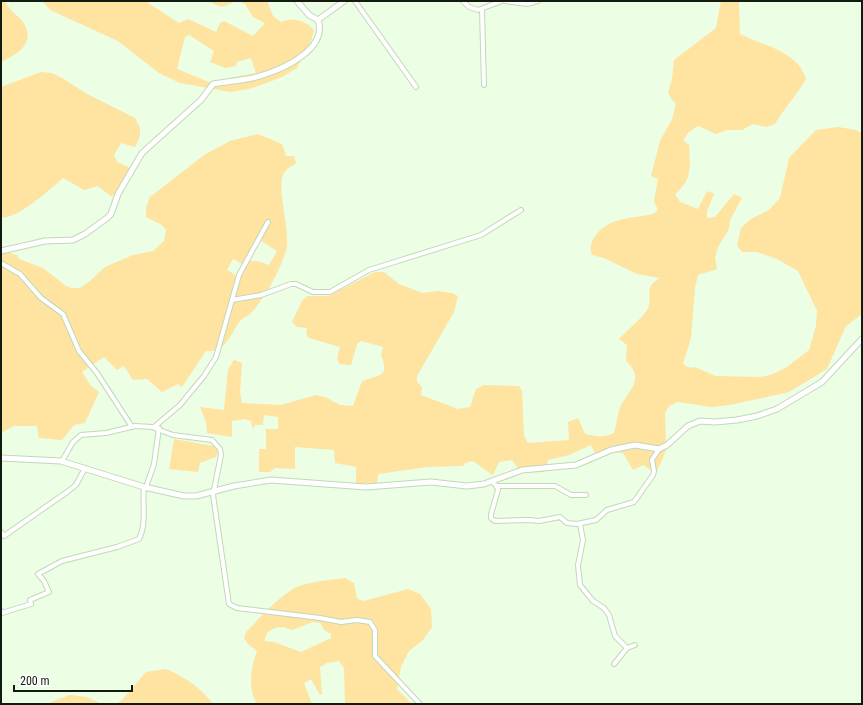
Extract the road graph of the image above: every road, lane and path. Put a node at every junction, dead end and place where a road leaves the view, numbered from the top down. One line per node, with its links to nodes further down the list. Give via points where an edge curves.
1 (296, 1): 9 (street, via 309,15)
2 (344, 1): 9 (street)
3 (355, 1): 11 (street)
4 (462, 1): 8 (street, via 474,9)
5 (502, 1): 8 (street)
6 (505, 1): 7 (street, via 527,4)
7 (538, 1)
8 (482, 10): 10 (street)
9 (318, 20): 14 (street, via 319,32 315,43 299,59 246,80 213,84 209,87 201,100 142,152 118,194 111,214 85,234 68,241 45,241)
10 (484, 85)
11 (416, 87)
12 (521, 210): 16 (street, via 481,235 369,270 330,292 314,292 291,284 261,295)
13 (268, 222): 16 (street, via 239,275)
14 (1, 251)
15 (1, 264): 18 (street, via 20,274 41,298 63,314 79,351 97,373)
16 (232, 300): 19 (street, via 220,349 212,364 180,405)
17 (862, 339): 20 (street, via 822,382 789,403 757,416 715,422 700,421 688,426)
18 (132, 427): 19 (street); 22 (street, via 81,435 73,442)
19 (157, 428): 25 (street, via 154,464); 26 (street, via 173,435 206,438 217,444 221,455)
20 (659, 449): 24 (street, via 635,445 611,450 576,464 522,470); 28 (street, via 652,460 653,475 634,502 607,510 596,520)
21 (1, 458): 22 (street)
22 (62, 461): 23 (street)
23 (85, 468): 25 (street); 29 (street, via 76,484 67,492 4,536)
24 (494, 484): 26 (street, via 467,486 430,482 366,487 271,480); 27 (street, via 555,486 571,494); 28 (street, via 498,490 491,518 495,521 539,521 560,517 567,523)
25 (145, 487): 26 (street, via 184,496); 30 (street, via 142,502 144,528 139,539 56,564 38,574 48,592 30,600 31,604 2,613)
26 (215, 491): 34 (street, via 213,495 229,604 237,608 329,621 370,622 375,630 375,656)
27 (586, 495)
28 (580, 524): 32 (street, via 583,540 578,565 580,585 593,601 610,615 615,636)
29 (1, 532)
30 (1, 611)
31 (635, 645): 32 (street)
32 (626, 648): 33 (street)
33 (614, 664)
34 (420, 704)

